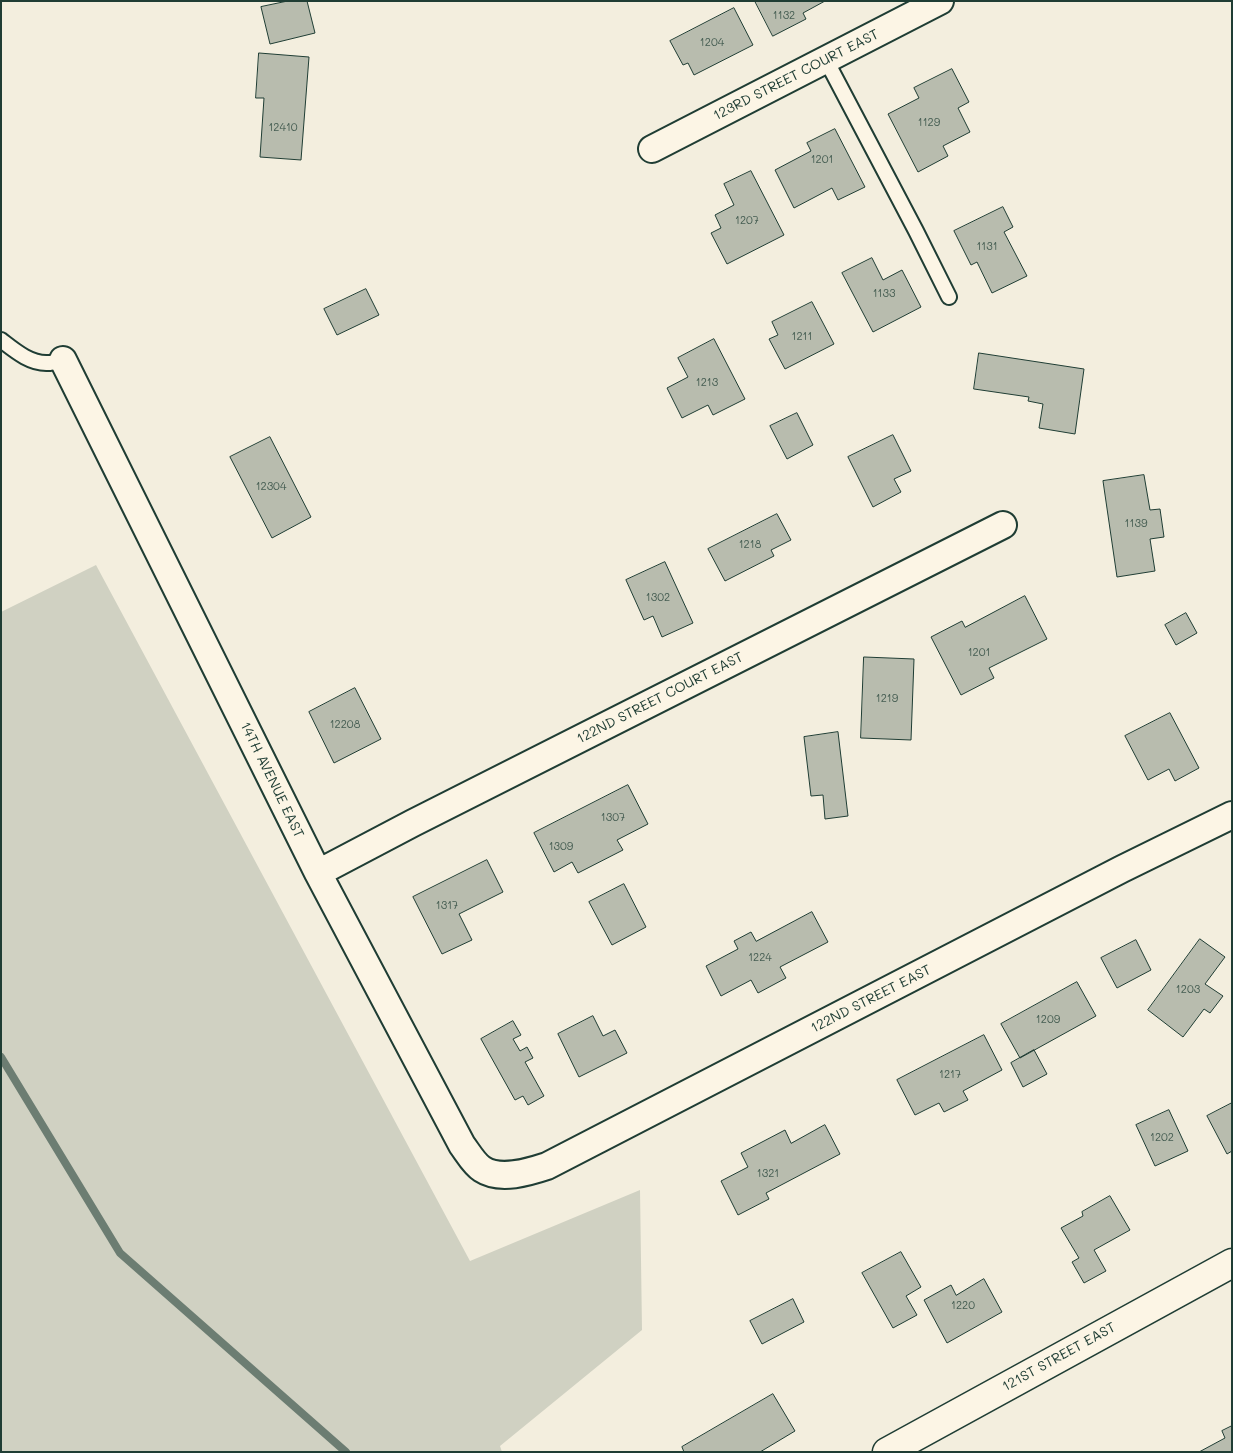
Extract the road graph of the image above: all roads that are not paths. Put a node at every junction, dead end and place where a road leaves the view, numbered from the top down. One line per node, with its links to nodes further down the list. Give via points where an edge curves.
1 (940, 1): 2 (street, 123RD STREET COURT EAST)
2 (826, 60): 3 (street, 123RD STREET COURT EAST); 4 (lane)
3 (652, 149)
4 (949, 297)
5 (1, 340): 6 (lane, via 18,353 46,364)
6 (64, 360): 9 (street, 14TH AVENUE EAST)
7 (1003, 525): 9 (street, 122ND STREET COURT EAST)
8 (1232, 815): 10 (street, 122ND STREET EAST, via 547,1166)
9 (318, 873): 10 (street, 14TH AVENUE EAST, via 462,1145 482,1170)
10 (507, 1175)
11 (1232, 1263): 12 (street, 121ST STREET EAST)
12 (887, 1452)

